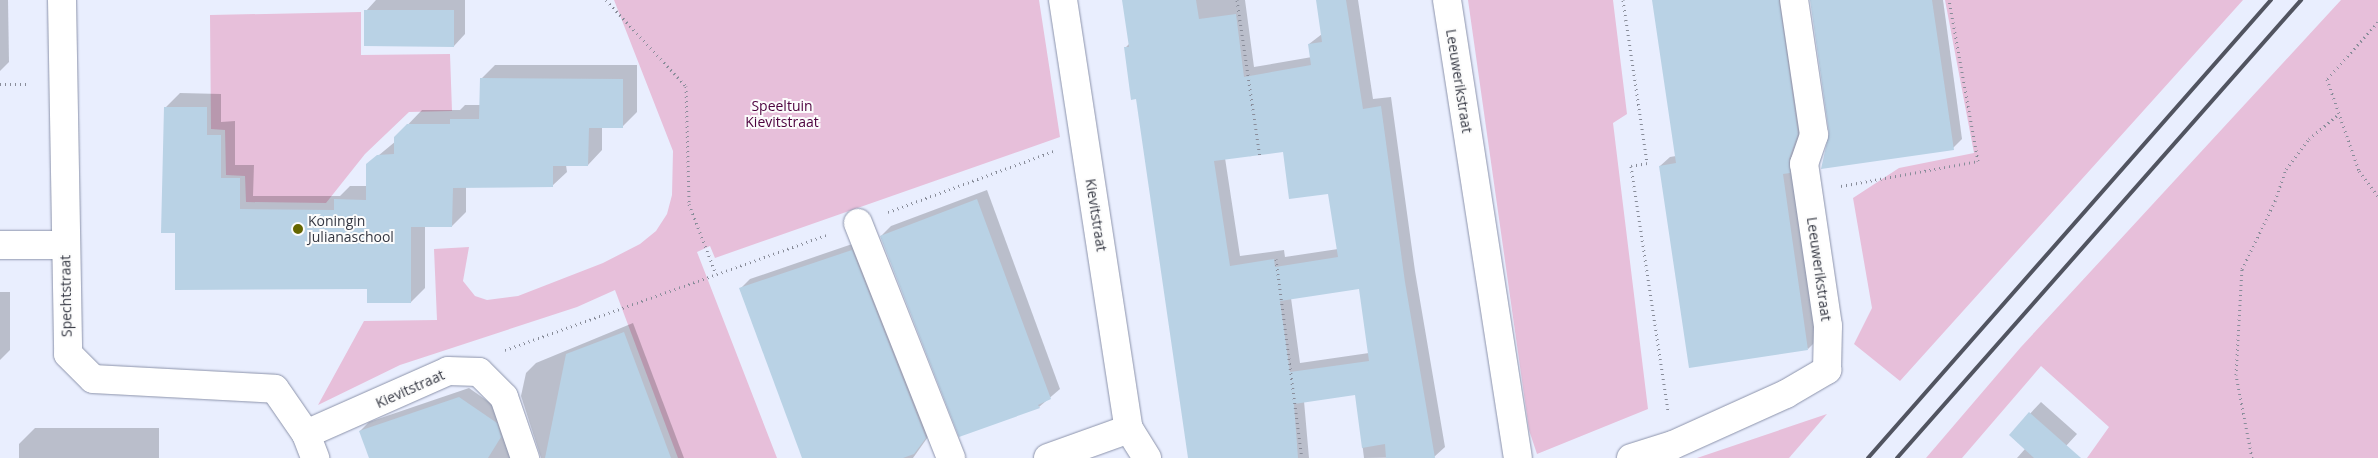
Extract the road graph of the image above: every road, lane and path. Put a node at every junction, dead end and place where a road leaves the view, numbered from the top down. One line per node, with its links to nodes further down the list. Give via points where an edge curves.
1 (62, 0): 17 (street, Spechtstraat)
2 (606, 0): 19 (path, via 686,86 689,204)
3 (1063, 0): 11 (street, Kievitstraat)
4 (1237, 0): 12 (path)
5 (1447, 0): 29 (street, Leeuwerikstraat)
6 (1623, 0): 22 (path, via 1647,163 1631,166)
7 (1794, 0): 13 (street, Leeuwerikstraat, via 1814,135 1804,164)
8 (1949, 0): 13 (path, via 1978,161)
9 (2378, 22): 10 (path, via 2327,79)
10 (2339, 114): 14 (path, via 2359,171); 31 (path, via 2308,139 2286,169 2275,201 2242,269 2236,375)
11 (1085, 140): 15 (path); 21 (street, Kievitstraat)
12 (1260, 157)
13 (1808, 193): 22 (street, Leeuwerikstraat, via 1828,326 1827,370 1786,394)
14 (2378, 196)
15 (858, 223): 19 (path); 25 (street)
16 (0, 245): 17 (street)
17 (65, 245): 23 (street, Spechtstraat, via 68,354 93,379 275,389)
18 (1276, 259): 28 (path)
19 (716, 274): 20 (path)
20 (503, 351)
21 (1129, 430): 26 (street); 27 (street, Kievitstraat)
22 (1673, 445): 30 (street, Leeuwerikstraat)
23 (311, 446): 24 (street, Kievitstraat, via 448,371 479,372 504,397)
24 (525, 458)
25 (951, 458)
26 (1048, 458)
27 (1147, 458)
28 (1302, 458)
29 (1518, 458)
30 (1631, 458)
31 (2252, 458)

